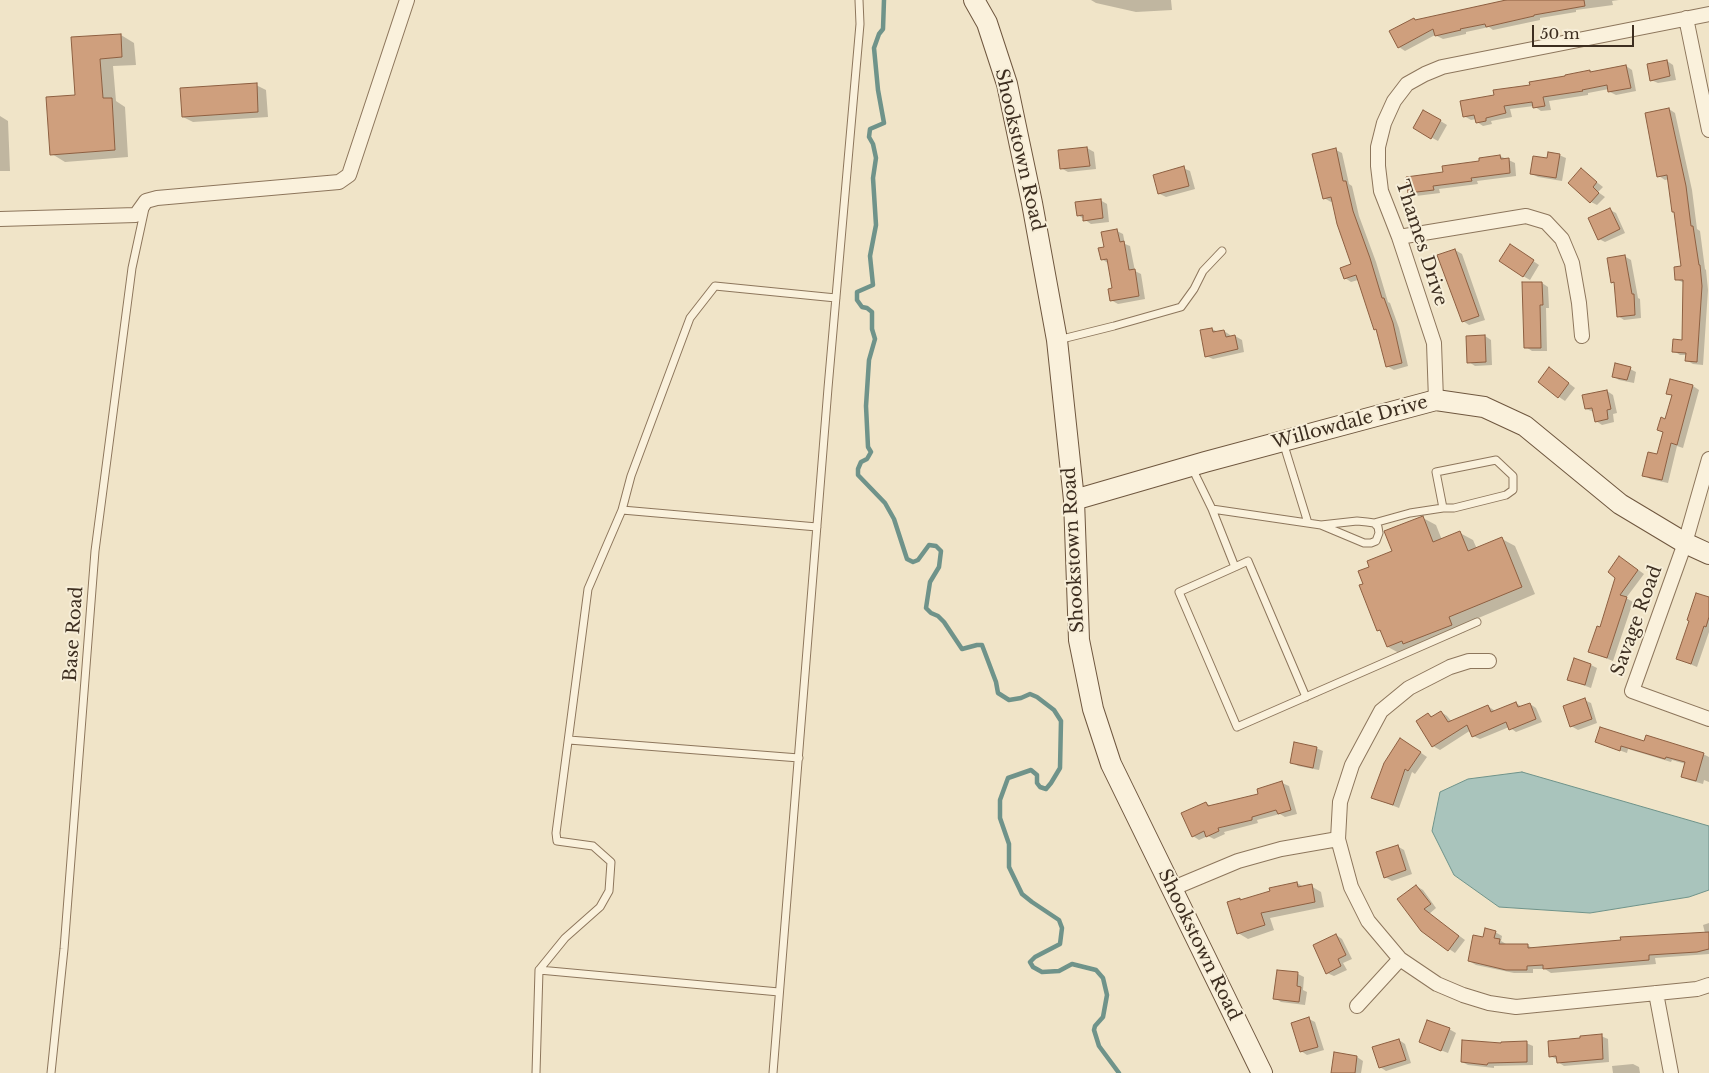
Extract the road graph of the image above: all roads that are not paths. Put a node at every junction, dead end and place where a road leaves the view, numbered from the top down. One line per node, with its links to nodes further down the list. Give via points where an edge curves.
1 (407, 0): 7 (street, via 349,175 339,182)
2 (859, 0): 11 (lane, via 859,33)
3 (974, 0): 13 (street, Shookstown Road, via 987,23 1007,84)
4 (1709, 14): 5 (street, Thames Drive)
5 (1686, 18): 6 (street); 9 (street, Thames Drive, via 1442,67 1407,84 1394,101 1378,147 1381,191)
6 (1709, 130)
7 (146, 201): 8 (street, via 136,214); 43 (lane, Base Road, via 132,268 95,551 64,949)
8 (0, 219)
9 (1399, 237): 12 (street, via 1526,216 1546,222 1562,239 1572,263); 14 (street, Thames Drive, via 1434,343)
10 (1222, 251): 13 (lane, via 1202,271 1181,307)
11 (836, 298): 21 (lane, via 715,286 690,318 630,476); 25 (lane)
12 (1582, 336)
13 (1057, 340): 18 (street, Shookstown Road)
14 (1436, 400): 15 (street, Willowdale Drive); 26 (street, Willowdale Drive, via 1484,407 1525,426 1620,504)
15 (1283, 441): 17 (street, Willowdale Drive); 22 (lane)
16 (1709, 459): 26 (street)
17 (1191, 466): 18 (street, Willowdale Drive); 20 (lane)
18 (1074, 500): 36 (street, Shookstown Road, via 1079,640 1093,709 1111,764)
19 (1442, 508): 19 (lane, via 1436,472 1496,460 1512,476 1513,490 1506,495); 23 (lane)
20 (1212, 509): 22 (lane); 28 (lane)
21 (622, 510): 25 (lane); 33 (lane, via 588,589)
22 (1308, 523): 24 (lane)
23 (1374, 523): 24 (lane, via 1357,521); 24 (lane, via 1379,533 1376,541 1371,543)
24 (1321, 525)
25 (817, 527): 34 (lane)
26 (1685, 543): 27 (street, Willowdale Drive); 32 (street, Savage Road, via 1632,691)
27 (1709, 554)
28 (1235, 567): 31 (lane, via 1248,561); 31 (lane, via 1178,592 1237,727)
29 (1477, 622): 31 (lane)
30 (1489, 661): 35 (street, via 1469,661 1450,667 1409,688 1382,711 1352,765 1340,802)
31 (1306, 697)
32 (1709, 719)
33 (569, 740): 34 (lane); 38 (lane, via 557,841 593,846 611,862 609,890 600,907 566,938)
34 (799, 758): 40 (lane)
35 (1338, 839): 36 (street, via 1247,859); 37 (street, via 1351,887 1368,921)
36 (1171, 889): 46 (street, Shookstown Road)
37 (1400, 959): 41 (street, via 1437,984 1463,995 1516,1007); 42 (street)
38 (539, 970): 40 (lane); 44 (lane)
39 (1709, 985): 41 (street)
40 (779, 992): 45 (lane)
41 (1656, 993): 47 (street)
42 (1357, 1006)
43 (51, 1073)
44 (536, 1073)
45 (772, 1073)
46 (1262, 1073)
47 (1671, 1073)

